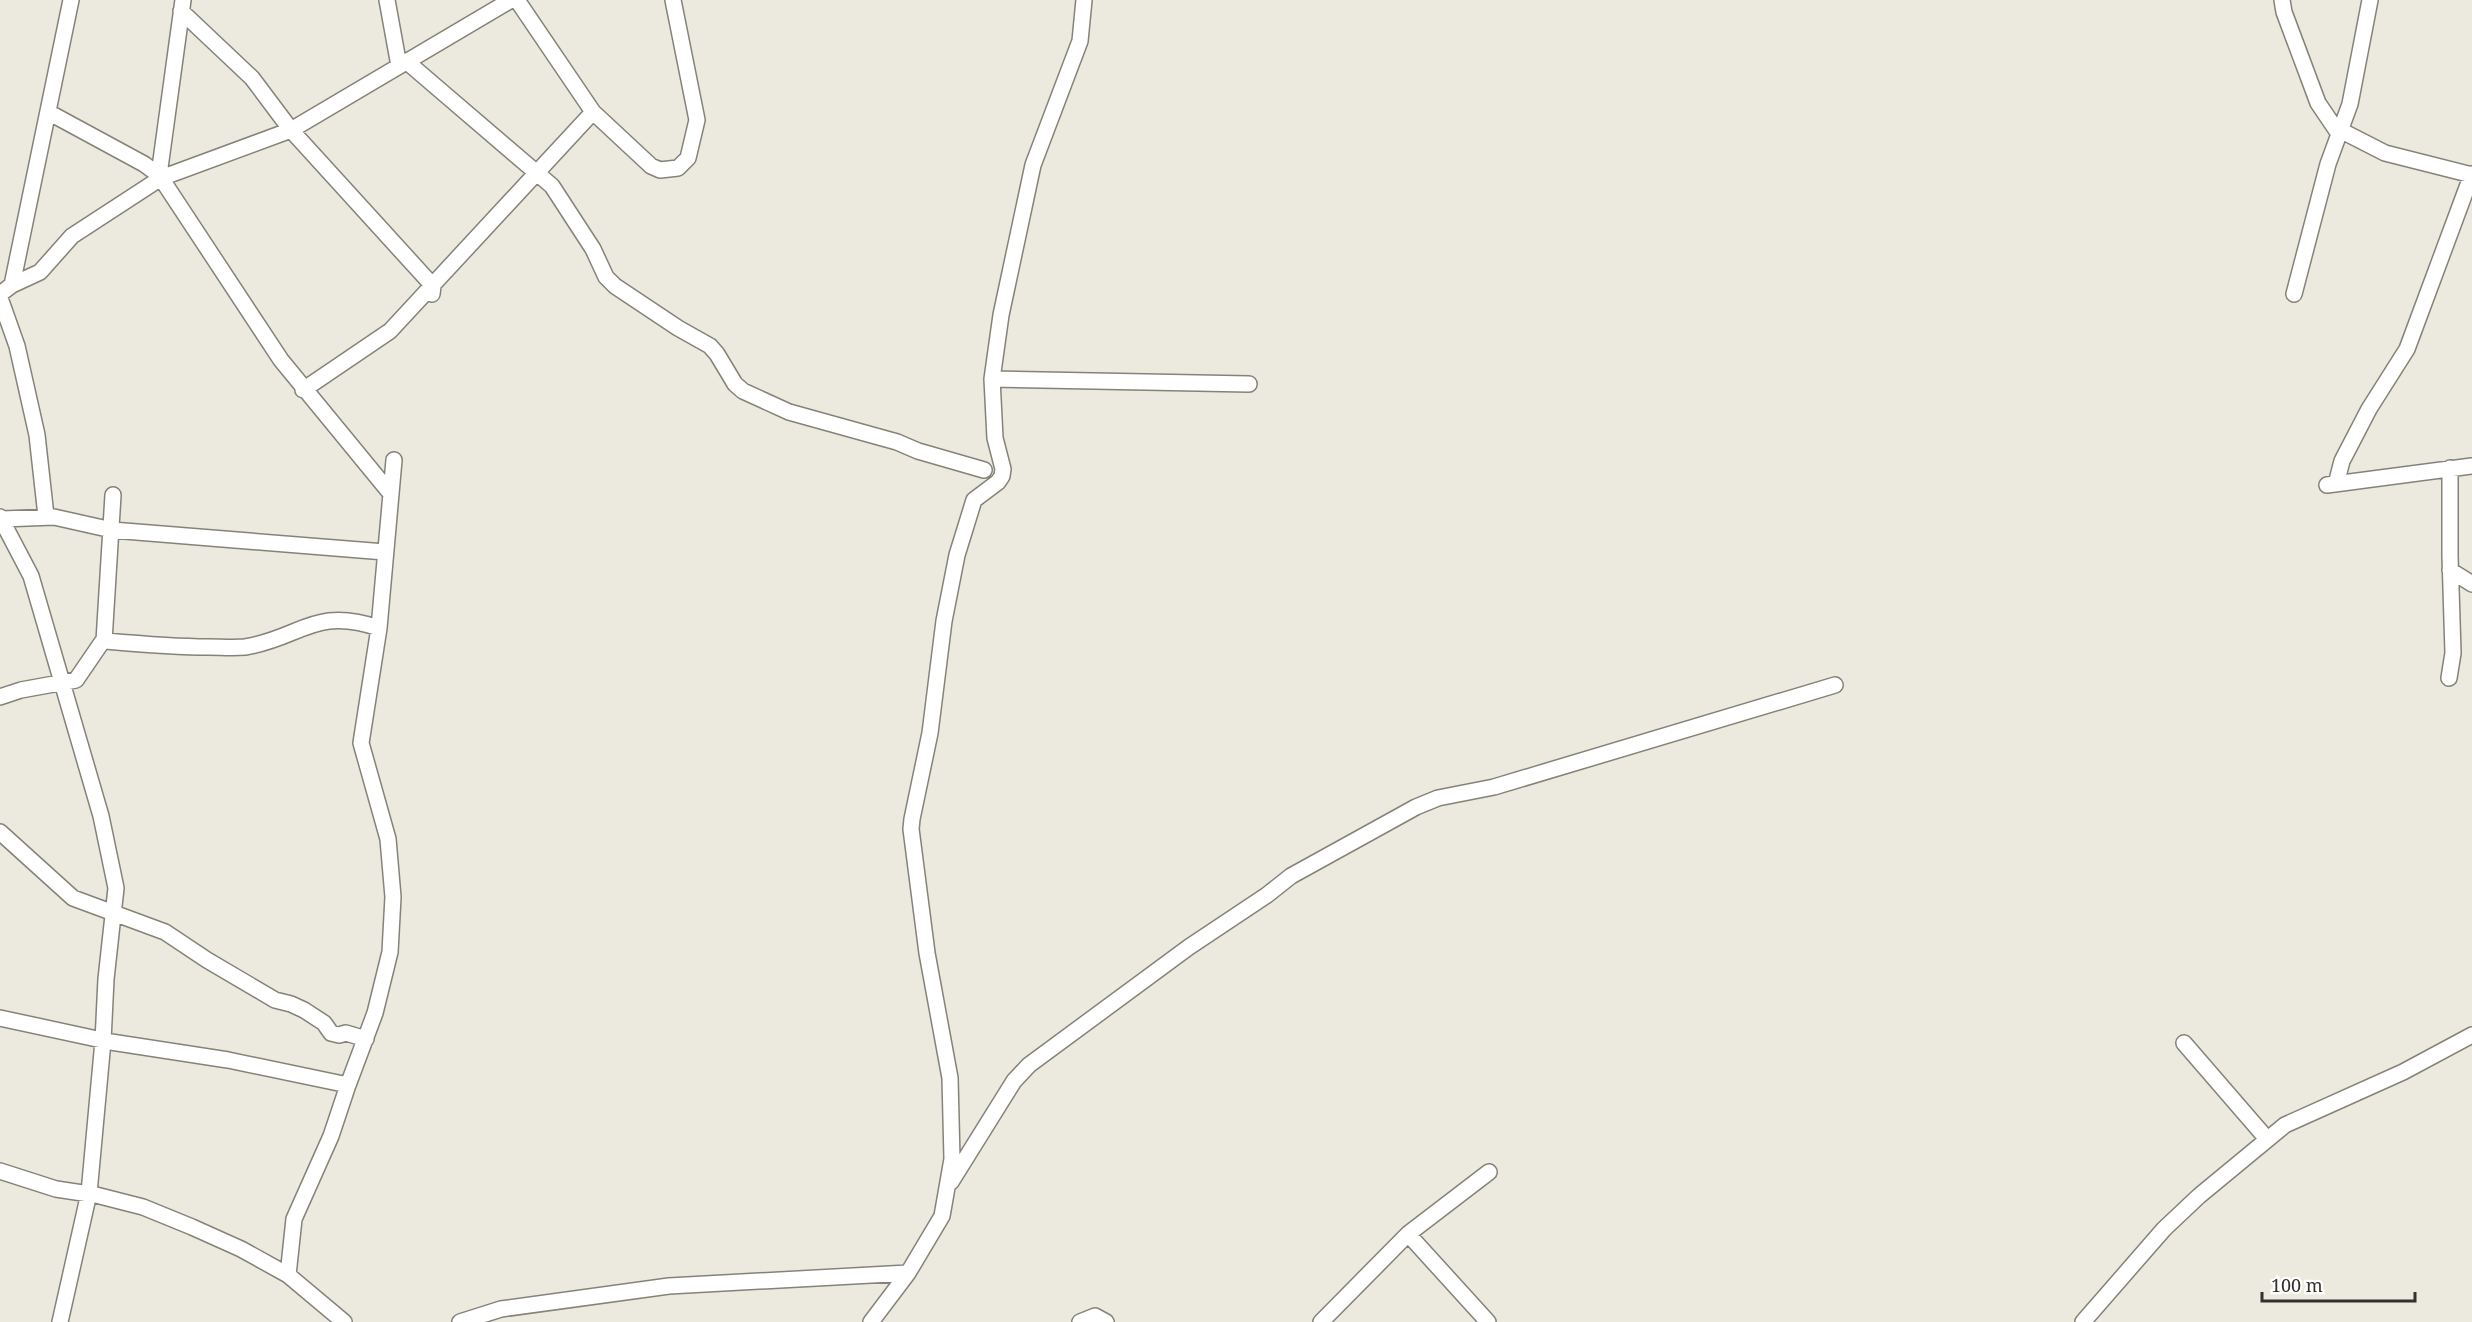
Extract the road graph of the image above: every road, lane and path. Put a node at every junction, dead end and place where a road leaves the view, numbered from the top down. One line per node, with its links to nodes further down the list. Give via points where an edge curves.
1 (71, 0): 11 (street)
2 (387, 0): 10 (street)
3 (511, 0): 10 (street)
4 (517, 0): 12 (street)
5 (673, 0): 12 (street, via 696,107 697,120 688,158 678,168 660,170 651,166)
6 (1084, 0): 21 (street, via 1080,41 1033,165 1001,315)
7 (2282, 0): 14 (street, via 2318,103)
8 (2370, 0): 14 (street, via 2350,104)
9 (182, 6): 13 (street, via 252,78); 17 (street)
10 (403, 63): 13 (street); 15 (street)
11 (48, 112): 17 (street, via 144,164); 19 (street)
12 (593, 112): 15 (street)
13 (291, 130): 17 (street); 18 (street)
14 (2340, 132): 16 (street, via 2385,153); 20 (street)
15 (537, 172): 18 (street); 28 (street, via 567,207 606,277 710,346 743,391 789,412)
16 (2472, 174): 27 (street, via 2407,349 2369,409 2331,485)
17 (160, 177): 19 (street, via 72,236 40,272); 23 (street)
18 (432, 290): 23 (street, via 390,331)
19 (4, 292): 32 (street, via 37,435)
20 (2294, 294)
21 (992, 379): 22 (street); 24 (street)
22 (1249, 384)
23 (303, 390): 29 (street)
24 (995, 438): 28 (street); 31 (street, via 1002,476)
25 (394, 460): 29 (street)
26 (2472, 466): 27 (street)
27 (2450, 468): 36 (street)
28 (984, 470): 31 (street)
29 (391, 494): 35 (street)
30 (114, 495): 34 (street)
31 (974, 500): 55 (street, via 946,610 930,733 912,829 927,953 950,1078 952,1159)
32 (46, 516): 33 (street); 34 (street)
33 (1, 518): 41 (street, via 31,576)
34 (112, 530): 35 (street); 39 (street)
35 (386, 552): 38 (street)
36 (2450, 570): 37 (street); 40 (street, via 2453,653)
37 (2472, 584)
38 (379, 628): 39 (street, via 355,620 328,620 240,647); 48 (street, via 361,742 388,839 393,897 388,962)
39 (104, 641): 41 (street, via 79,678)
40 (2449, 678)
41 (61, 683): 43 (street); 45 (street, via 113,867 116,888)
42 (1835, 686): 55 (street, via 1494,787 1438,798 1290,876 1029,1065 1014,1081)
43 (0, 697)
44 (0, 832): 45 (street, via 74,898)
45 (112, 914): 48 (street, via 165,932 275,1000 304,1010 331,1032); 49 (street)
46 (0, 1018): 49 (street)
47 (2472, 1035): 52 (street, via 2403,1072 2285,1125)
48 (366, 1040): 51 (street)
49 (103, 1041): 51 (street, via 228,1060); 56 (street)
50 (2184, 1043): 52 (street)
51 (348, 1085): 59 (street, via 331,1136 294,1219)
52 (2267, 1139): 68 (street, via 2164,1229)
53 (0, 1171): 56 (street, via 56,1189)
54 (1489, 1172): 57 (street)
55 (948, 1187): 58 (street, via 942,1215)
56 (89, 1193): 59 (street, via 144,1207 241,1249); 60 (street)
57 (1408, 1234): 66 (street); 67 (street)
58 (908, 1273): 62 (street, via 669,1286 501,1309); 63 (street)
59 (288, 1275): 61 (street)
60 (60, 1322)
61 (344, 1322)
62 (460, 1322)
63 (871, 1322)
64 (1080, 1322): 65 (street, via 1095,1316)
65 (1106, 1322)
66 (1321, 1322)
67 (1488, 1322)
68 (2083, 1322)

